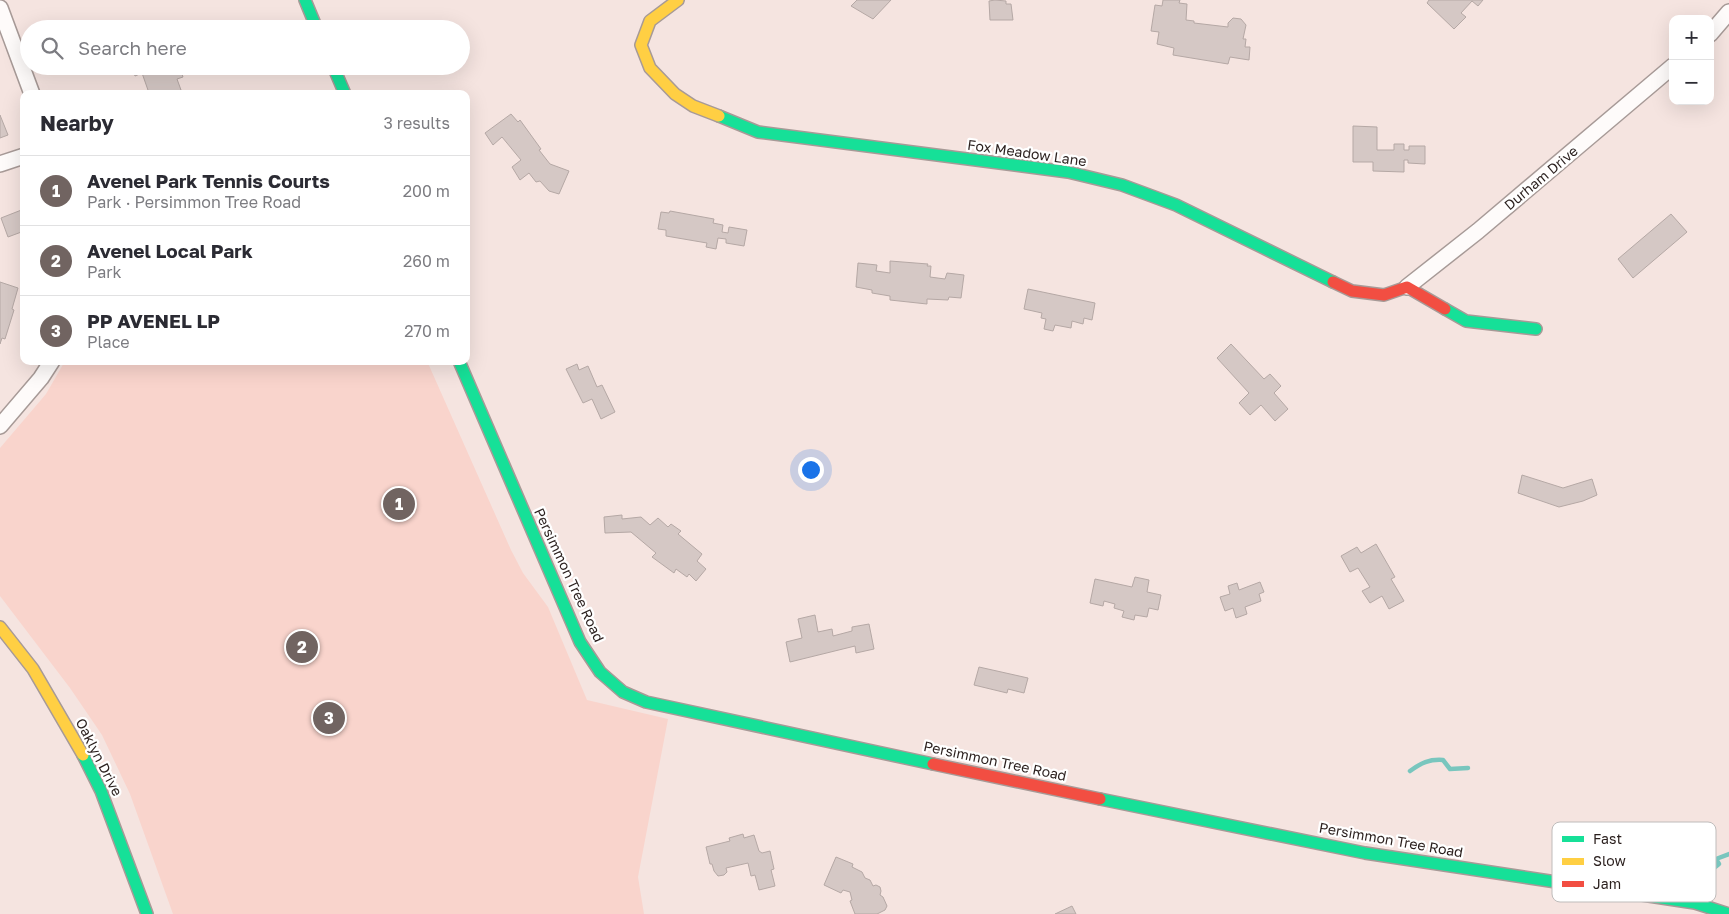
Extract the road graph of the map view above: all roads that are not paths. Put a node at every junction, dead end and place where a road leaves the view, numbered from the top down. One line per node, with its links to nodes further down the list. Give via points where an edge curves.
1 (305, 0): 5 (main road)
2 (678, 0): 15 (main road, Fox Meadow Lane, via 650,21 642,45 650,68 675,94 693,106 758,132 1068,172 1122,185 1176,206 1352,291 1384,295)
3 (0, 8): 7 (street)
4 (1729, 12): 6 (street)
5 (313, 20)
6 (1714, 29)
7 (20, 62)
8 (1669, 69): 15 (street, Durham Drive)
9 (25, 75): 11 (street)
10 (337, 75): 12 (main road)
11 (31, 90)
12 (343, 90)
13 (20, 157): 14 (street)
14 (0, 164)
15 (1407, 286): 16 (main road, via 1466,321)
16 (1536, 329)
17 (49, 365): 19 (street)
18 (461, 365): 21 (main road, Persimmon Tree Road, via 580,642 600,672 623,692 646,702 1356,851)
19 (0, 426)
20 (0, 627): 23 (main road, Oaklyn Drive, via 33,669 85,758 101,790)
21 (1552, 881)
22 (1688, 902): 24 (main road, Persimmon Tree Road)
23 (147, 914)
24 (1729, 914)

